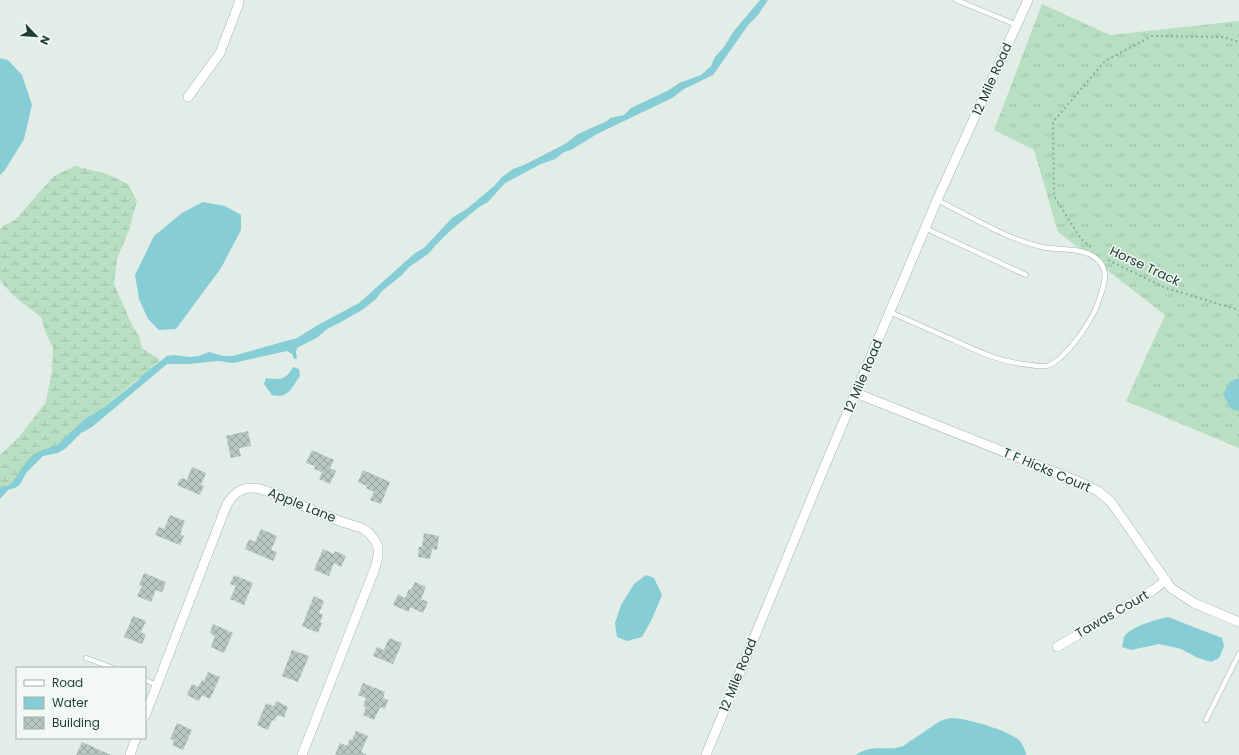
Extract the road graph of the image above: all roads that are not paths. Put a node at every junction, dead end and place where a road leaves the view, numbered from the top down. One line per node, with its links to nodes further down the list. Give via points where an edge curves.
1 (239, 0): 5 (street, via 220,53)
2 (956, 0): 4 (lane)
3 (1028, 0): 4 (street, 12 Mile Road)
4 (1017, 26): 6 (street, 12 Mile Road)
5 (188, 97)
6 (937, 200): 7 (street, 12 Mile Road); 9 (lane, via 1024,242 1086,253 1098,260 1104,269 1105,282 1093,316 1061,357 1045,367 1024,365 989,356)
7 (926, 228): 8 (lane); 9 (street, 12 Mile Road)
8 (1026, 275)
9 (890, 312): 10 (street, 12 Mile Road)
10 (856, 392): 11 (street, T F Hicks Court, via 1057,472 1098,491 1111,502); 24 (street, 12 Mile Road)
11 (1166, 580): 12 (street, T F Hicks Court, via 1171,588 1194,603); 13 (street, Tawas Court, via 1152,592)
12 (1239, 622)
13 (1056, 647)
14 (1239, 654): 20 (lane)
15 (86, 658): 16 (lane)
16 (110, 667)
17 (146, 680): 18 (lane)
18 (157, 685): 19 (street, Apple Lane); 23 (street, Apple Lane, via 222,514 234,494 247,488 261,488 362,528 376,542 378,556)
19 (146, 713)
20 (1206, 720)
21 (136, 739): 22 (street)
22 (130, 755)
23 (302, 755)
24 (706, 755)

